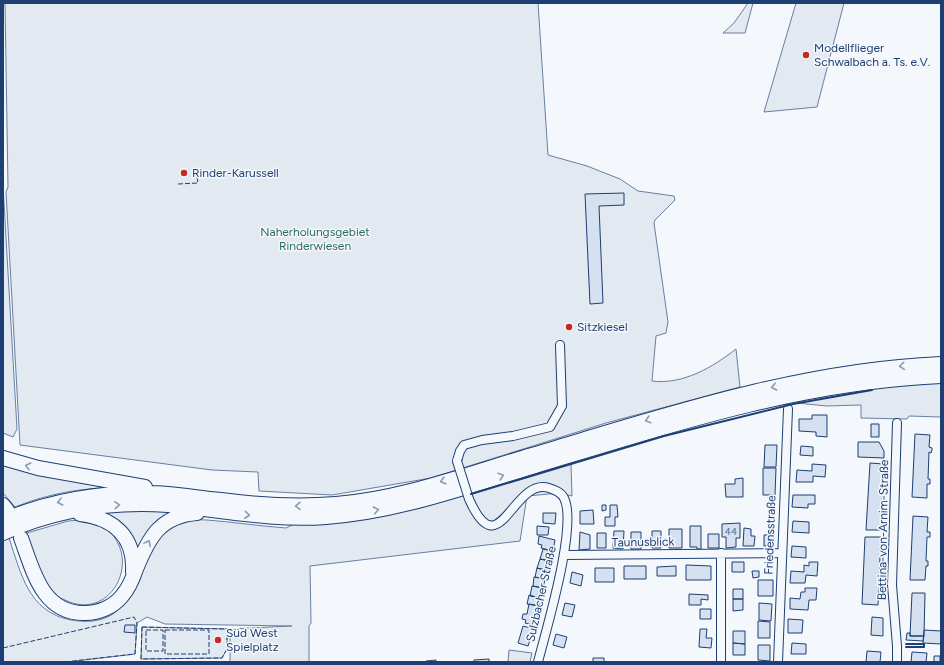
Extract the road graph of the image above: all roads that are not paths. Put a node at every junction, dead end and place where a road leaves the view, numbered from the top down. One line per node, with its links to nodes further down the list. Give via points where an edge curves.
1 (560, 345): 15 (street, Sulzbacher Straße, bridge, via 562,406 550,427 464,445 457,461 477,518 491,526 534,489 546,487 560,493 568,508)
2 (941, 364): 7 (highway, one-way to 7, via 863,370 768,388 668,414 442,481 361,501 285,506)
3 (941, 376): 8 (highway, one-way to 3, via 310,518 379,510 411,503 672,425 772,399 864,382)
4 (788, 409): 14 (street, Friedensstraße)
5 (897, 423): 20 (street, Bettina-von-Arnim-Straße, via 892,585)
6 (3, 458): 7 (highway, one-way to 6, via 38,468)
7 (182, 495): 9 (highway, one-way to 9, via 93,495)
8 (214, 511): 10 (highway, one-way to 8, via 128,504 167,505); 16 (highway, one-way to 8, via 150,538 167,521 188,514)
9 (4, 512)
10 (65, 512): 11 (highway); 16 (highway, via 97,516 115,526 130,547)
11 (3, 533)
12 (21, 538): 16 (highway, via 42,591 50,601 68,611 87,613 107,608 122,596)
13 (721, 553): 14 (street, Taunusblick); 15 (street, Taunusblick); 18 (street)
14 (781, 553): 19 (street, Friedensstraße)
15 (564, 555): 17 (street, Sulzbacher Straße)
16 (133, 579)
17 (538, 662)
18 (721, 662)
19 (778, 662)
20 (897, 662)

